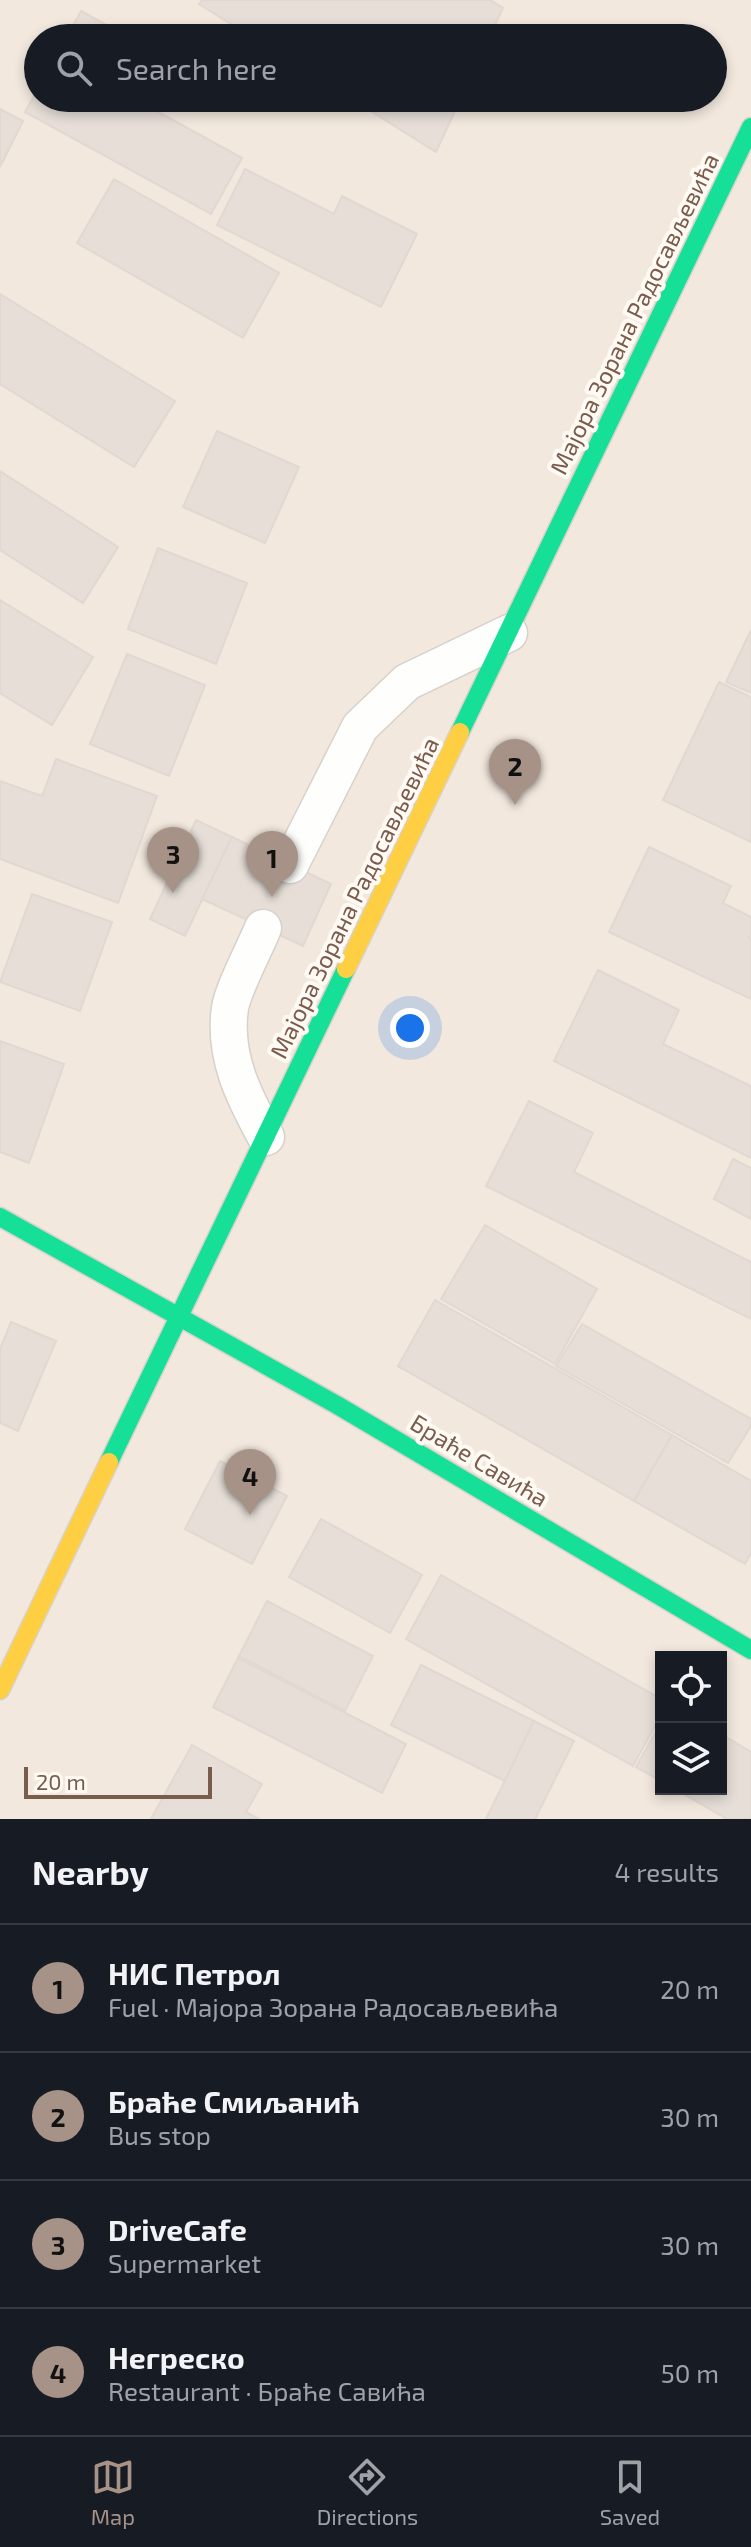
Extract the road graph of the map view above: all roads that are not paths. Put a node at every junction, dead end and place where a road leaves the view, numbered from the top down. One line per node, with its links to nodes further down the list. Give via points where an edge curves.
1 (751, 127): 2 (main road, Мајора Зорана Радосављевића)
2 (509, 633): 3 (lane, via 407,682 360,727); 5 (main road, Мајора Зорана Радосављевића)
3 (290, 865)
4 (263, 928): 5 (lane, via 230,1006 229,1038 232,1063)
5 (266, 1137): 7 (main road, Мајора Зорана Радосављевића)
6 (0, 1217): 7 (main road, Браће Савића)
7 (180, 1319): 8 (main road, Браће Савића, via 337,1405); 9 (main road, Мајора Зорана Радосављевића)
8 (751, 1650)
9 (0, 1690)

